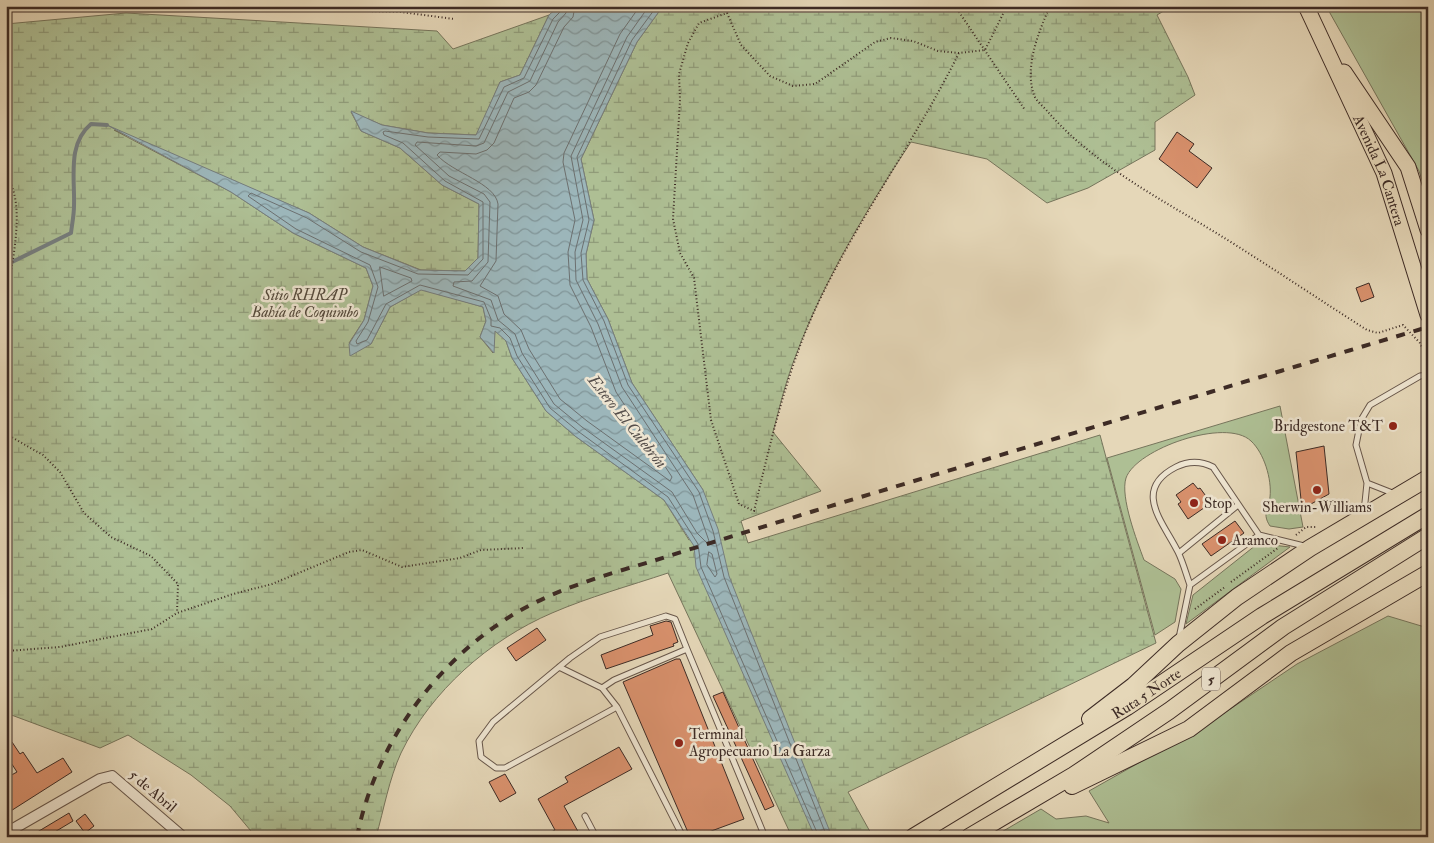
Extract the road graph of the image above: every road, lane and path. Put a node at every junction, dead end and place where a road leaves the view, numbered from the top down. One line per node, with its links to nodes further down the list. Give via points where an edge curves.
1 (89, 6): 8 (path)
2 (190, 6): 10 (path, via 401,12)
3 (731, 6): 9 (path)
4 (955, 6): 12 (path)
5 (1008, 6): 12 (path)
6 (1050, 6): 19 (path, via 1034,55 1034,96 1065,132 1150,194 1367,330 1378,333 1403,325 1420,343)
7 (1306, 6): 11 (main road, Avenida La Cantera)
8 (6, 10)
9 (727, 13): 13 (path, via 741,46 770,76 793,86 815,84 875,42 891,38 913,41 938,51); 13 (path, via 698,23 679,74 673,219 680,253 694,278 711,420 739,504 754,511 796,356 824,292)
10 (454, 19)
11 (1317, 31): 16 (main road, Avenida La Cantera, via 1408,167); 18 (main road, Avenida La Cantera, via 1384,173)
12 (985, 50): 13 (path); 14 (path)
13 (959, 53)
14 (1025, 110)
15 (6, 176): 17 (path, via 17,200)
16 (1428, 230)
17 (6, 303)
18 (1428, 315)
19 (1428, 359)
20 (1428, 375): 23 (lane, via 1420,376 1370,405 1365,412 1358,428 1356,445)
21 (6, 434): 35 (path, via 44,455 60,472 84,513 112,538 150,556 162,566 178,584)
22 (1428, 478): 24 (highway)
23 (1367, 483): 24 (lane); 26 (lane)
24 (1398, 495): 26 (highway)
25 (1238, 505): 28 (lane); 32 (lane); 32 (lane, via 1222,478 1206,464 1190,463 1168,472 1157,484 1153,500 1156,516)
26 (1364, 515): 31 (highway)
27 (1428, 515): 42 (highway, Ruta 5 Norte / 5, via 1282,603 1127,707)
28 (1259, 535): 31 (lane); 34 (lane)
29 (1428, 536): 44 (highway, Ruta 5 Norte / 5, via 1322,600 1117,747)
30 (524, 548): 35 (path, via 481,550 460,558 402,567 362,550 349,552 272,584)
31 (1310, 548): 36 (highway, via 1237,596)
32 (1178, 553): 34 (lane)
33 (1428, 573): 44 (highway, via 1291,653 1189,729)
34 (1190, 584): 36 (lane)
35 (177, 613): 38 (path, via 152,630 60,647)
36 (1178, 644): 42 (highway, via 1133,686)
37 (687, 649): 39 (lane, via 675,618 666,616 600,637); 40 (lane); 49 (lane)
38 (6, 651)
39 (559, 667): 40 (lane); 41 (lane, via 493,722 479,741 481,757 496,768 505,768)
40 (602, 688): 41 (lane)
41 (617, 707): 48 (lane)
42 (1042, 759): 50 (highway, Ruta 5 Norte / 5)
43 (585, 816): 47 (lane)
44 (994, 823): 51 (highway, Ruta 5 Norte / 5)
45 (6, 834): 46 (street, 5 de Abril, via 100,779 112,776)
46 (183, 837)
47 (596, 837)
48 (683, 837)
49 (765, 837)
50 (913, 837)
51 (969, 837)

